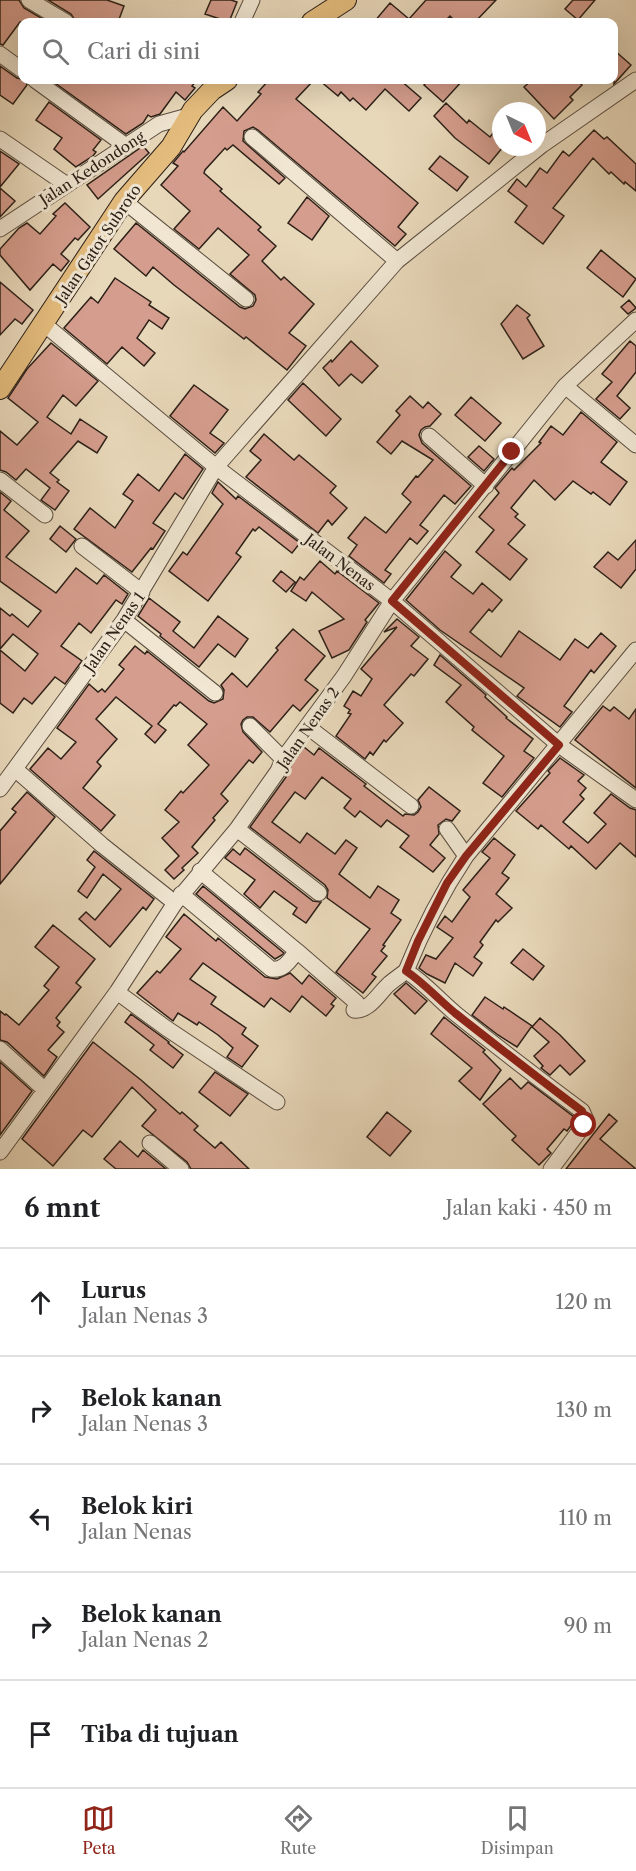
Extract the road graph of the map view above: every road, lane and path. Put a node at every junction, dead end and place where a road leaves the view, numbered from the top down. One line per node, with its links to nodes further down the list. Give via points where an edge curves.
1 (29, 0): 4 (street)
2 (252, 0): 5 (street)
3 (346, 0): 6 (main road)
4 (59, 18)
5 (244, 18)
6 (318, 18)
7 (0, 54): 8 (street)
8 (18, 67)
9 (636, 80): 19 (street, Jalan Nenas 1, via 542,144)
10 (41, 84): 15 (street)
11 (217, 84): 12 (main road, Jalan Gatot Subroto)
12 (189, 116): 15 (street, Jalan Kedondong, via 159,124); 17 (main road, Jalan Gatot Subroto, via 171,147)
13 (252, 137): 19 (street)
14 (0, 139): 16 (street)
15 (126, 146): 16 (street, Jalan Kedondong)
16 (67, 184): 18 (street, Jalan Kedondong)
17 (124, 201): 20 (street); 22 (main road, Jalan Gatot Subroto)
18 (0, 229)
19 (397, 261): 27 (street, Jalan Nenas 1)
20 (246, 299)
21 (636, 320): 23 (street, Jalan Nenas 2)
22 (44, 324): 24 (main road, Jalan Gatot Subroto); 27 (street, Jalan Nenas)
23 (565, 386): 26 (street); 29 (street, Jalan Nenas 2)
24 (0, 389)
25 (429, 436): 29 (street)
26 (636, 445)
27 (216, 467): 32 (street, Jalan Nenas 1); 33 (street, Jalan Nenas)
28 (0, 480): 30 (street)
29 (486, 486): 33 (street, Jalan Nenas 2)
30 (45, 515)
31 (82, 546): 32 (street)
32 (141, 592): 34 (street, Jalan Nenas 1)
33 (392, 601): 38 (street, Jalan Nenas 2); 39 (street, Jalan Nenas)
34 (124, 620): 36 (street); 41 (street, Jalan Nenas 1)
35 (636, 650): 39 (street)
36 (215, 693)
37 (250, 726): 40 (street)
38 (308, 727): 40 (street, Jalan Nenas 2); 44 (street)
39 (559, 745): 43 (street, Jalan Nenas); 47 (street)
40 (284, 759): 45 (street, Jalan Nenas 2)
41 (15, 769): 42 (street, Jalan Nenas 1); 50 (street, via 102,845)
42 (0, 789)
43 (636, 800)
44 (411, 806)
45 (237, 829): 48 (street, Jalan Nenas 2); 49 (street)
46 (447, 829): 47 (street)
47 (466, 856): 52 (street, via 447,883)
48 (200, 871): 50 (street, Jalan Nenas 2); 51 (street)
49 (319, 892)
50 (178, 899): 51 (street, via 272,969 285,965); 53 (street, Jalan Nenas 2)
51 (297, 951): 52 (street, via 357,1003 356,1011)
52 (406, 971): 60 (street, via 582,1111 584,1125)
53 (117, 992): 55 (street, Jalan Nenas 2); 56 (street)
54 (0, 1048): 55 (street)
55 (45, 1090): 58 (street, Jalan Nenas 2)
56 (277, 1102)
57 (150, 1143): 59 (street)
58 (0, 1152)
59 (181, 1169)
60 (551, 1169)

